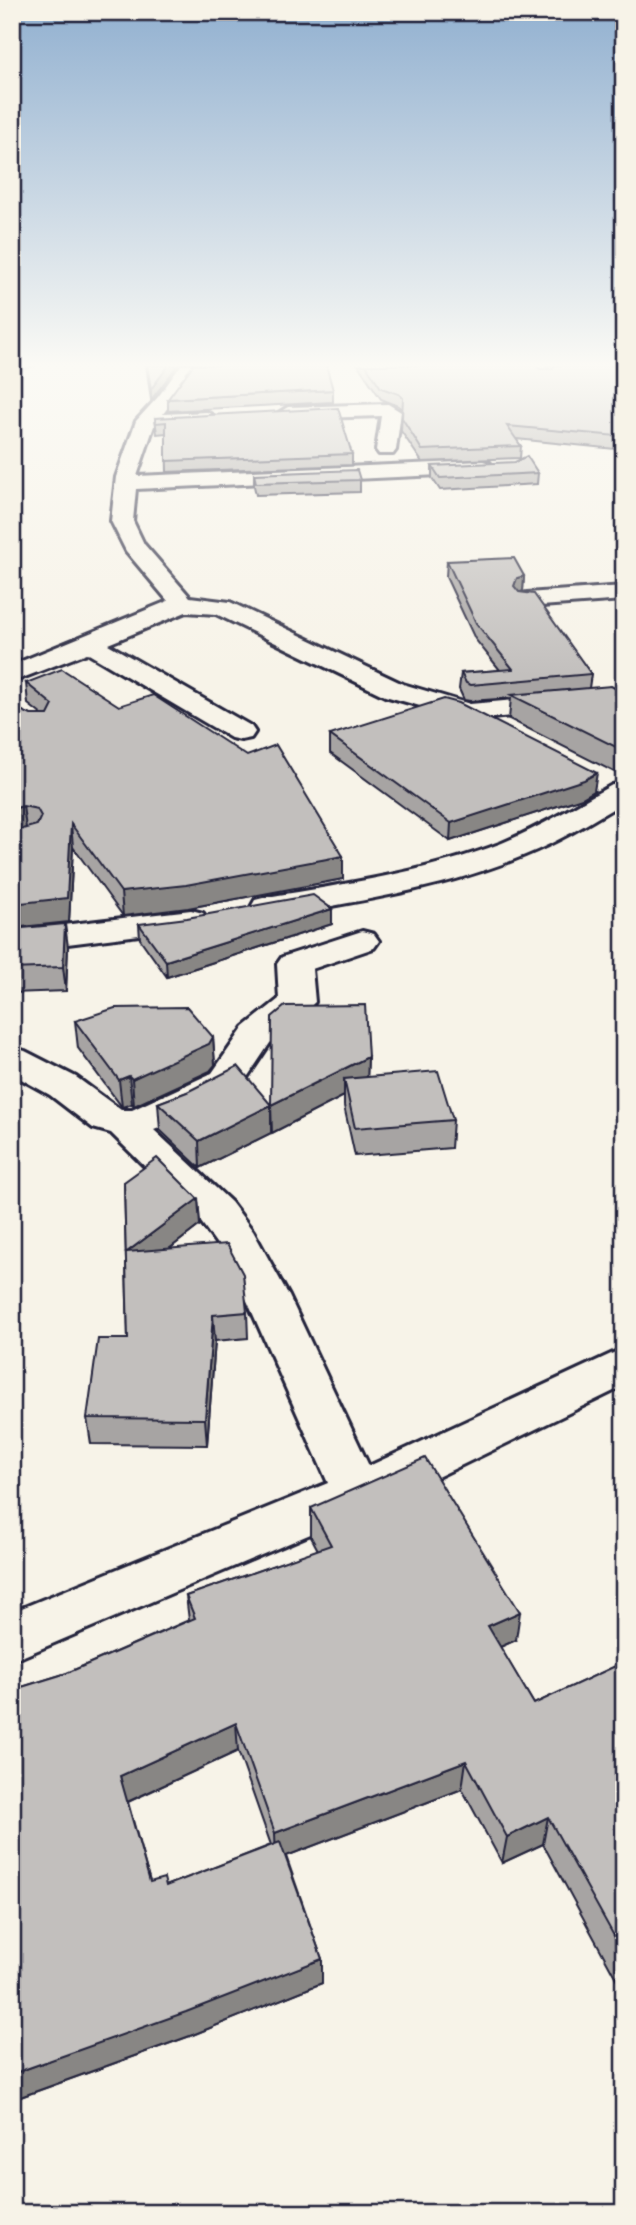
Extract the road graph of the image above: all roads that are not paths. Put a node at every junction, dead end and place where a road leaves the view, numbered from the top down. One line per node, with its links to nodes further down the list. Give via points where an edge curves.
1 (130, 469): 3 (street)
2 (437, 469): 3 (street)
3 (125, 483): 6 (street, via 122,521 134,546)
4 (624, 593): 5 (street)
5 (527, 600)
6 (183, 604): 7 (street); 10 (street, via 221,607 394,690)
7 (87, 642): 8 (street); 11 (street)
8 (12, 674)
9 (624, 698): 10 (street)
10 (469, 712): 12 (street)
11 (241, 732)
12 (516, 737)
13 (614, 787): 14 (street, via 546,834 422,877 229,914)
14 (12, 941)
15 (362, 942): 17 (street, via 294,964 297,1002 257,1035 225,1082 174,1108)
16 (12, 1059): 17 (street, via 63,1086 107,1119)
17 (125, 1124): 19 (street, via 216,1212 238,1242)
18 (624, 1366): 19 (street)
19 (357, 1493): 20 (street)
20 (12, 1637)

